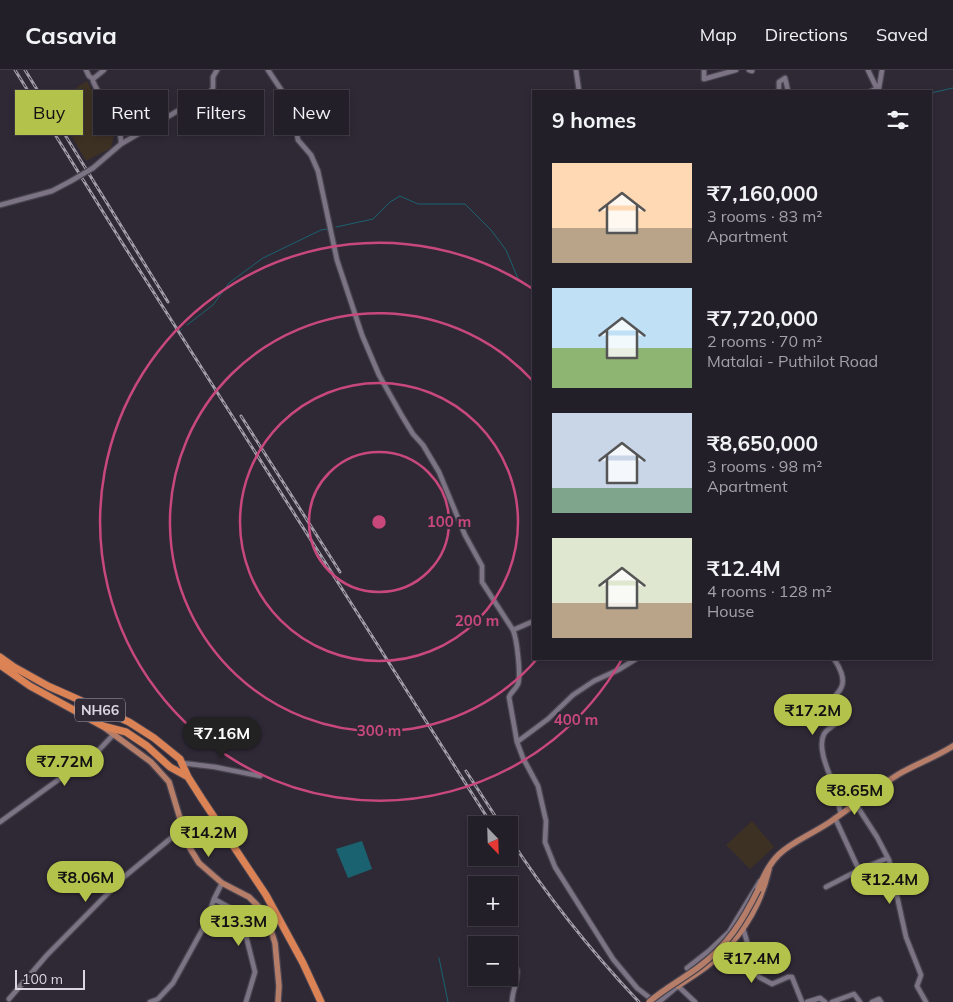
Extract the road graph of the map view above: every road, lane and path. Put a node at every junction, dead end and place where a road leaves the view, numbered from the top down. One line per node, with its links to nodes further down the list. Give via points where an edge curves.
1 (86, 70): 10 (street)
2 (104, 70): 10 (street)
3 (217, 70): 16 (street, via 213,77 214,88 210,92)
4 (268, 70): 19 (street, via 284,94 298,140 311,155 318,171 337,260 379,375 439,472 465,535 480,560 482,582)
5 (576, 70): 11 (street)
6 (704, 70): 7 (street, via 704,79)
7 (736, 70)
8 (868, 70): 14 (street)
9 (882, 70): 15 (street)
10 (93, 79): 16 (street, via 117,126)
11 (579, 90)
12 (779, 90): 13 (street, via 779,82 785,78)
13 (788, 90)
14 (875, 90)
15 (876, 90)
16 (121, 144): 17 (street, bridge, via 93,168 52,191)
17 (0, 205)
18 (532, 623): 19 (street)
19 (513, 630): 26 (street, via 519,680 509,697)
20 (0, 657): 28 (highway, NH66, via 48,686 129,722 154,738)
21 (634, 660): 26 (street, via 574,695)
22 (835, 660): 32 (street, via 841,670 842,681 836,695 838,721 826,731 822,744 836,794)
23 (0, 665): 24 (highway, NH66, via 30,686)
24 (103, 726): 25 (main road, NH66); 30 (highway, NH66, via 126,732)
25 (114, 734): 33 (street, via 98,751); 34 (main road, NH66, via 151,762 169,782)
26 (518, 742): 53 (street, via 538,786 546,821 545,842 555,867 613,959 637,988)
27 (953, 746): 31 (main road, via 900,773)
28 (182, 763): 29 (street); 30 (highway, NH66)
29 (260, 776)
30 (188, 777): 50 (highway, NH66, via 266,895)
31 (856, 803): 32 (main road); 35 (street)
32 (838, 816): 36 (main road, via 786,847); 37 (street)
33 (0, 822)
34 (182, 829): 39 (main road, NH66, via 199,863); 46 (street, via 124,877)
35 (888, 858): 37 (street); 63 (street, via 906,936 921,975 917,986)
36 (770, 864): 38 (main road); 42 (main road, via 757,907)
37 (859, 870): 40 (street)
38 (762, 878): 43 (street, via 729,932 687,968); 52 (main road, bridge, via 742,921 712,956)
39 (222, 883): 41 (street); 49 (main road, NH66, via 249,897 269,924 275,943)
40 (826, 887)
41 (214, 899): 47 (street, via 206,923 173,982 158,999); 48 (street, via 236,911 242,920 255,972)
42 (743, 928): 43 (main road, via 718,956); 56 (street, via 759,977 772,984 792,977)
43 (692, 976): 45 (main road)
44 (515, 986): 51 (street)
45 (678, 986): 54 (street); 55 (street)
46 (9, 999)
47 (150, 1002)
48 (246, 1002)
49 (278, 1002)
50 (321, 1002)
51 (512, 1002)
52 (649, 1002)
53 (655, 1002)
54 (659, 1002)
55 (695, 1002)
56 (802, 1002)
57 (807, 1002): 58 (street, via 820,998)
58 (825, 1002)
59 (832, 1002): 60 (street, via 854,994)
60 (860, 1002)
61 (872, 1002): 62 (street, via 879,999)
62 (881, 1002)
63 (926, 1002)

